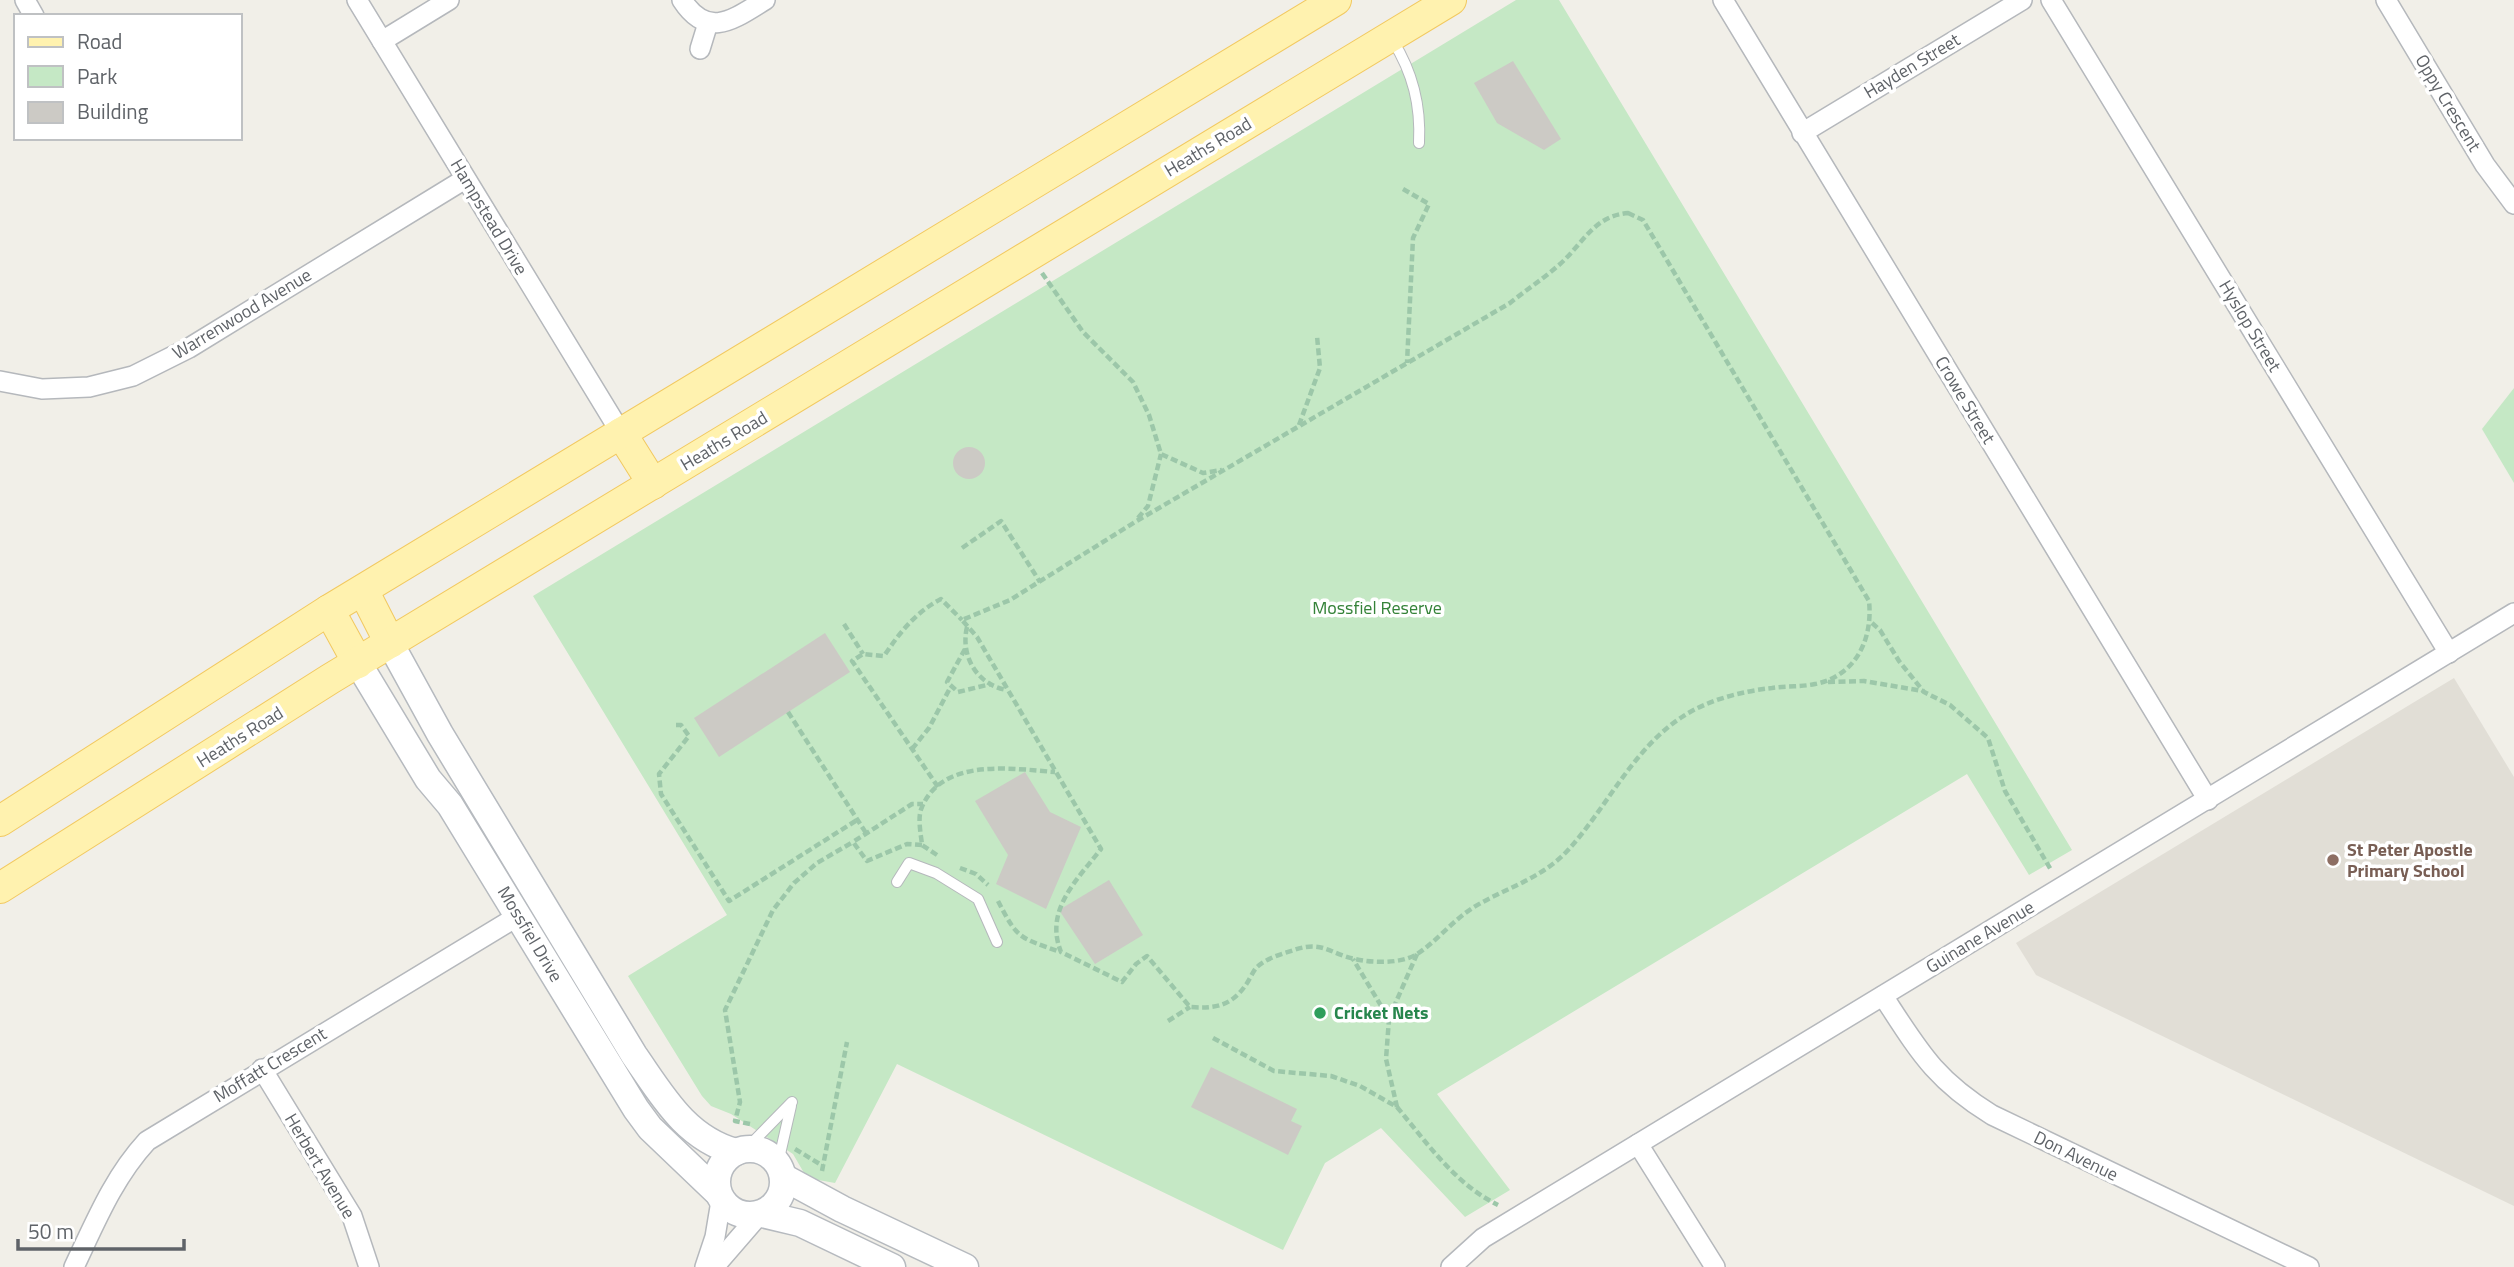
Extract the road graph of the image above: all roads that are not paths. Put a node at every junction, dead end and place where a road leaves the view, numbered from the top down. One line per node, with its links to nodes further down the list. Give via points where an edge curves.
1 (357, 0): 13 (street, Hampstead Drive)
2 (449, 0): 13 (street)
3 (682, 0): 11 (street)
4 (765, 0): 11 (street, via 733,20)
5 (1336, 0): 20 (main road)
6 (1451, 0): 12 (main road, Heaths Road)
7 (1723, 0): 15 (street, Crowe Street)
8 (2022, 0): 15 (street, Hayden Street)
9 (2051, 0): 26 (street, Hyslop Street)
10 (2386, 0): 18 (street, Oppy Crescent, via 2485,165)
11 (708, 23): 14 (street)
12 (1390, 37): 16 (lane, via 1406,63 1417,98); 21 (main road, Heaths Road)
13 (382, 41): 17 (street, Hampstead Drive)
14 (700, 49)
15 (1802, 133): 28 (street, Crowe Street)
16 (1419, 143)
17 (465, 179): 19 (street, Warrenwood Avenue, via 189,348 133,376 89,387 42,389); 20 (street, Hampstead Drive)
18 (2514, 204)
19 (1, 384)
20 (621, 433): 21 (main road); 22 (main road)
21 (653, 484): 25 (main road, Heaths Road)
22 (363, 590): 23 (main road); 25 (main road)
23 (329, 610): 27 (main road); 29 (main road)
24 (2514, 613): 26 (street, Guinane Avenue)
25 (390, 643): 27 (main road, Heaths Road); 32 (street, Mossfiel Drive)
26 (2448, 653): 28 (street, Guinane Avenue)
27 (358, 663): 31 (main road, Heaths Road); 33 (street, Mossfiel Drive)
28 (2208, 800): 35 (street, Guinane Avenue)
29 (0, 821)
30 (897, 882): 34 (lane, via 909,863 936,873 978,899)
31 (0, 888)
32 (542, 901): 33 (street); 38 (street, Mossfiel Drive, via 667,1102 712,1145)
33 (518, 916): 36 (street, Moffatt Crescent); 40 (street, Mossfiel Drive, via 649,1127)
34 (997, 942)
35 (1883, 996): 37 (street, Guinane Avenue); 50 (street, Don Avenue, via 1931,1068 1957,1094)
36 (262, 1069): 42 (street, Moffatt Crescent, via 147,1142 113,1186); 43 (street, Herbert Avenue, via 352,1216)
37 (1638, 1144): 48 (street, Guinane Avenue, via 1483,1238); 49 (street)
38 (741, 1150): 39 (street, via 764,1152); 39 (lane, via 792,1102); 40 (street, via 721,1165)
39 (784, 1162): 41 (street, via 779,1199); 47 (street, via 842,1209)
40 (719, 1197): 41 (street, via 737,1214); 44 (street, via 715,1237)
41 (760, 1214): 45 (street); 46 (street, via 800,1223)
42 (74, 1267)
43 (369, 1267)
44 (705, 1267)
45 (713, 1267)
46 (892, 1267)
47 (965, 1267)
48 (1451, 1267)
49 (1714, 1267)
50 (2309, 1267)

